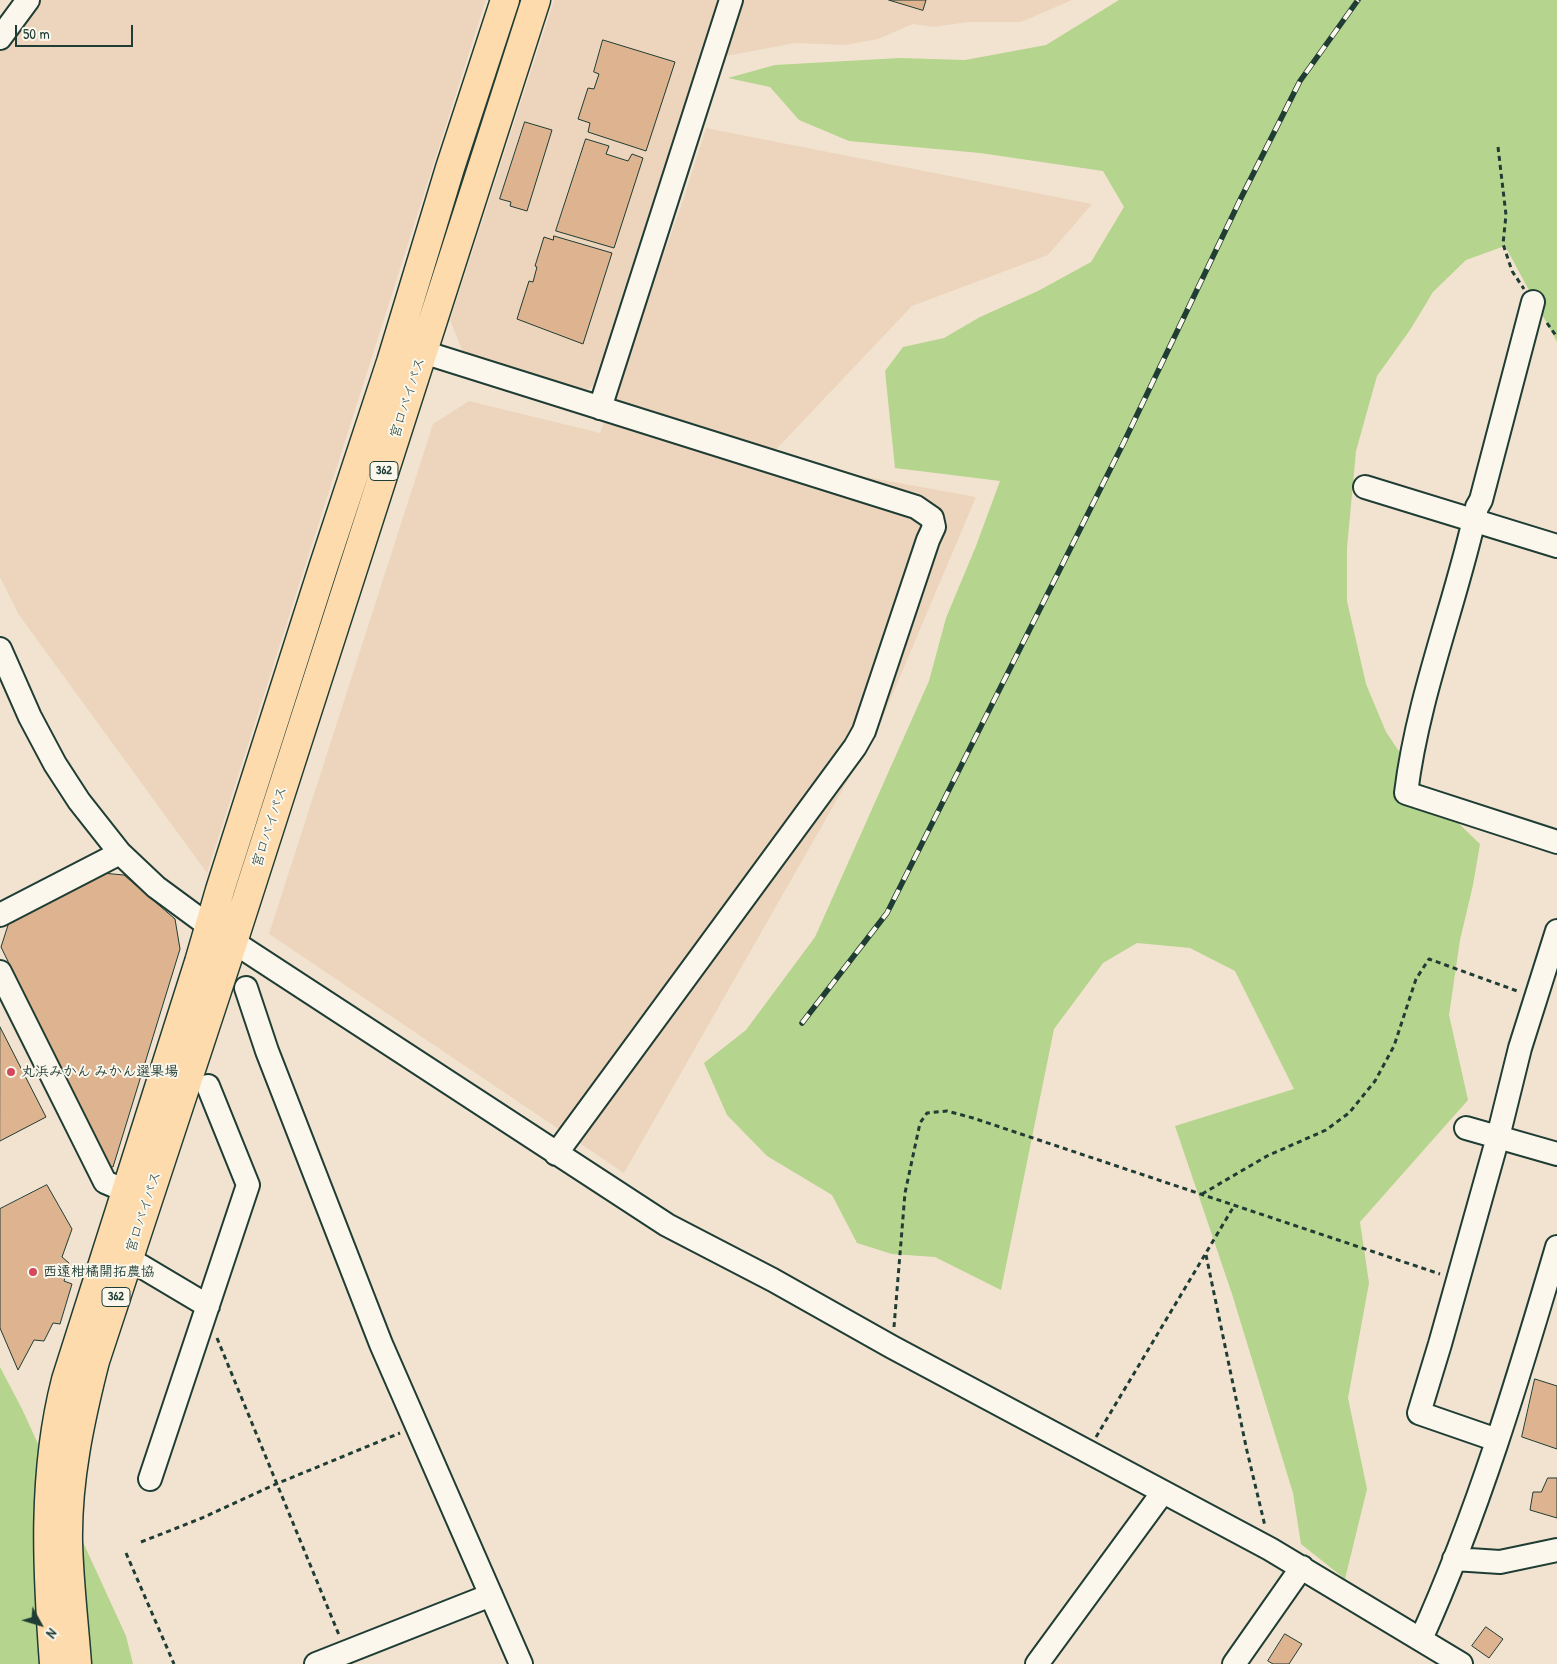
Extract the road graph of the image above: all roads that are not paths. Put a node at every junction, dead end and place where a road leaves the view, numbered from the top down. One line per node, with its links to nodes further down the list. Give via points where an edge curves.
1 (28, 0): 5 (street)
2 (505, 0): 16 (highway, 宮口バイパス / 362)
3 (536, 0): 7 (highway, 宮口バイパス / 362)
4 (731, 0): 8 (street)
5 (0, 38)
6 (1533, 302): 10 (street)
7 (423, 352): 8 (street); 18 (highway, 宮口バイパス / 362)
8 (600, 408): 24 (street, via 916,507 932,518 934,527 864,731 855,747)
9 (1365, 487): 10 (street)
10 (1474, 520): 11 (street); 13 (street, via 1413,749 1406,793)
11 (1557, 546)
12 (0, 649): 14 (street, via 55,764)
13 (1557, 842)
14 (120, 853): 15 (street); 16 (street, via 156,887)
15 (0, 914)
16 (209, 926): 18 (street); 26 (highway, 宮口バイパス / 362)
17 (1557, 931): 23 (street, via 1520,1048)
18 (232, 942): 24 (street); 28 (highway, 宮口バイパス / 362)
19 (0, 972): 26 (street, via 105,1182)
20 (246, 988): 36 (street, via 267,1052 378,1335)
21 (208, 1086): 29 (street, via 248,1185)
22 (1466, 1128): 23 (street)
23 (1498, 1137): 25 (street); 30 (street, via 1419,1413)
24 (556, 1154): 32 (street, via 667,1225)
25 (1557, 1154)
26 (126, 1191): 39 (highway, 宮口バイパス / 362, via 58,1409 51,1460 48,1532 48,1594)
27 (1557, 1247): 30 (street, via 1518,1381)
28 (129, 1259): 29 (street); 40 (highway, 宮口バイパス / 362, via 94,1361 80,1417 72,1476 68,1541)
29 (208, 1306): 31 (street)
30 (1497, 1440): 34 (street)
31 (150, 1479)
32 (1163, 1492): 35 (street); 43 (street)
33 (1557, 1550): 34 (street, via 1500,1562)
34 (1454, 1559): 37 (street)
35 (1302, 1567): 37 (street); 44 (street)
36 (491, 1595): 38 (street); 42 (street)
37 (1421, 1638): 45 (street)
38 (349, 1659): 41 (street)
39 (54, 1664)
40 (77, 1664)
41 (316, 1664)
42 (521, 1664)
43 (1037, 1664)
44 (1234, 1664)
45 (1461, 1664)

